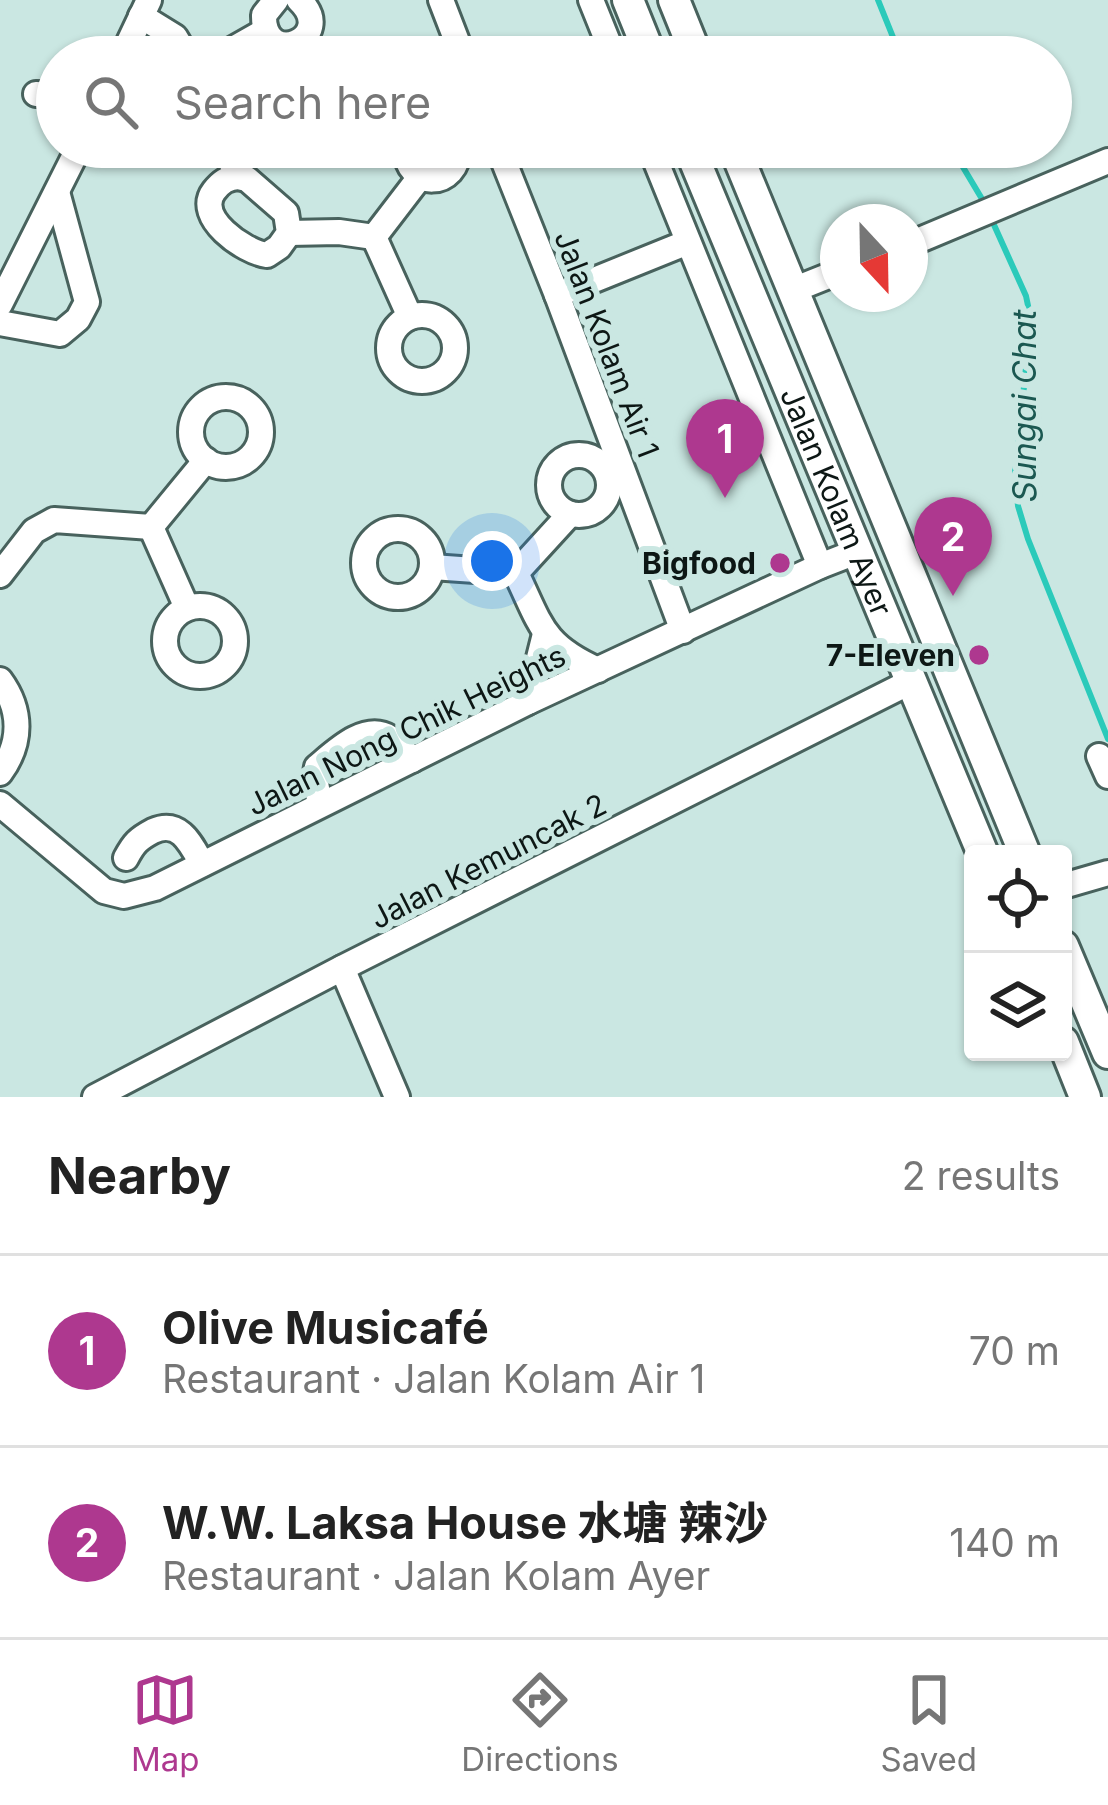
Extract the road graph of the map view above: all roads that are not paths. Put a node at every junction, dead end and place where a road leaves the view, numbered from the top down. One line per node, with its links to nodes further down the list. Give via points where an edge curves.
1 (276, 0): 8 (street, via 264,15)
2 (299, 0): 13 (street, via 311,17)
3 (441, 0): 14 (street)
4 (591, 0): 15 (street)
5 (628, 0): 16 (main road)
6 (674, 0): 17 (main road)
7 (145, 8): 9 (street); 10 (street)
8 (265, 31): 11 (street); 12 (street)
9 (132, 36)
10 (174, 36)
11 (256, 36)
12 (270, 36)
13 (306, 36)
14 (455, 36)
15 (606, 36)
16 (643, 36)
17 (689, 36)
18 (1108, 161): 32 (street)
19 (69, 168): 29 (street)
20 (234, 168): 27 (street)
21 (411, 168): 28 (street)
22 (454, 168): 28 (street, via 438,179)
23 (506, 168): 36 (street, Jalan Kolam Air 1)
24 (658, 168): 33 (street)
25 (697, 168): 43 (main road, Jalan Kolam Ayer)
26 (743, 168): 35 (main road, Jalan Kolam Ayer)
27 (238, 177): 30 (street, via 286,213); 30 (street, via 210,195 216,224 267,256)
28 (420, 177): 31 (street)
29 (57, 192): 37 (street); 39 (street, via 87,302 60,334)
30 (289, 232): 31 (street)
31 (374, 237): 38 (street)
32 (928, 237)
33 (688, 242): 36 (street); 44 (street)
34 (820, 279): 35 (street)
35 (793, 290): 60 (main road, Jalan Kolam Ayer)
36 (557, 295): 49 (street, Jalan Kolam Air 1)
37 (0, 304)
38 (410, 317)
39 (0, 323)
40 (206, 460): 42 (street)
41 (570, 514): 46 (street)
42 (151, 527): 47 (street, via 55,520 34,531); 48 (street)
43 (856, 552): 44 (street, Jalan Nong Chik Heights); 53 (main road, Jalan Kolam Ayer)
44 (820, 566): 49 (street, Jalan Nong Chik Heights)
45 (432, 567): 46 (street)
46 (516, 573): 50 (street)
47 (0, 575)
48 (187, 608)
49 (683, 631): 51 (street, Jalan Nong Chik Heights)
50 (545, 634): 51 (street, via 568,657); 54 (street)
51 (598, 670): 54 (street, Jalan Nong Chik Heights)
52 (0, 680): 56 (street, via 18,729)
53 (910, 682): 59 (main road, Jalan Kolam Ayer); 66 (street, Jalan Kemuncak 2)
54 (528, 702): 55 (street, Jalan Nong Chik Heights)
55 (412, 760): 58 (street, Jalan Nong Chik Heights); 58 (street, via 389,736 352,739 317,767)
56 (0, 773)
57 (0, 804): 62 (street, Jalan Nong Chik Heights, via 104,891 124,896 155,888)
58 (320, 804): 62 (street, Jalan Nong Chik Heights)
59 (979, 845)
60 (1021, 845)
61 (126, 858): 62 (street, via 135,840 171,827)
62 (202, 864)
63 (1108, 873): 64 (street)
64 (1072, 883)
65 (1066, 953): 67 (main road)
66 (342, 968): 69 (street, Jalan Kemuncak 2); 70 (street)
67 (1108, 1053)
68 (1071, 1061): 71 (main road)
69 (94, 1097)
70 (397, 1097)
71 (1085, 1097)

